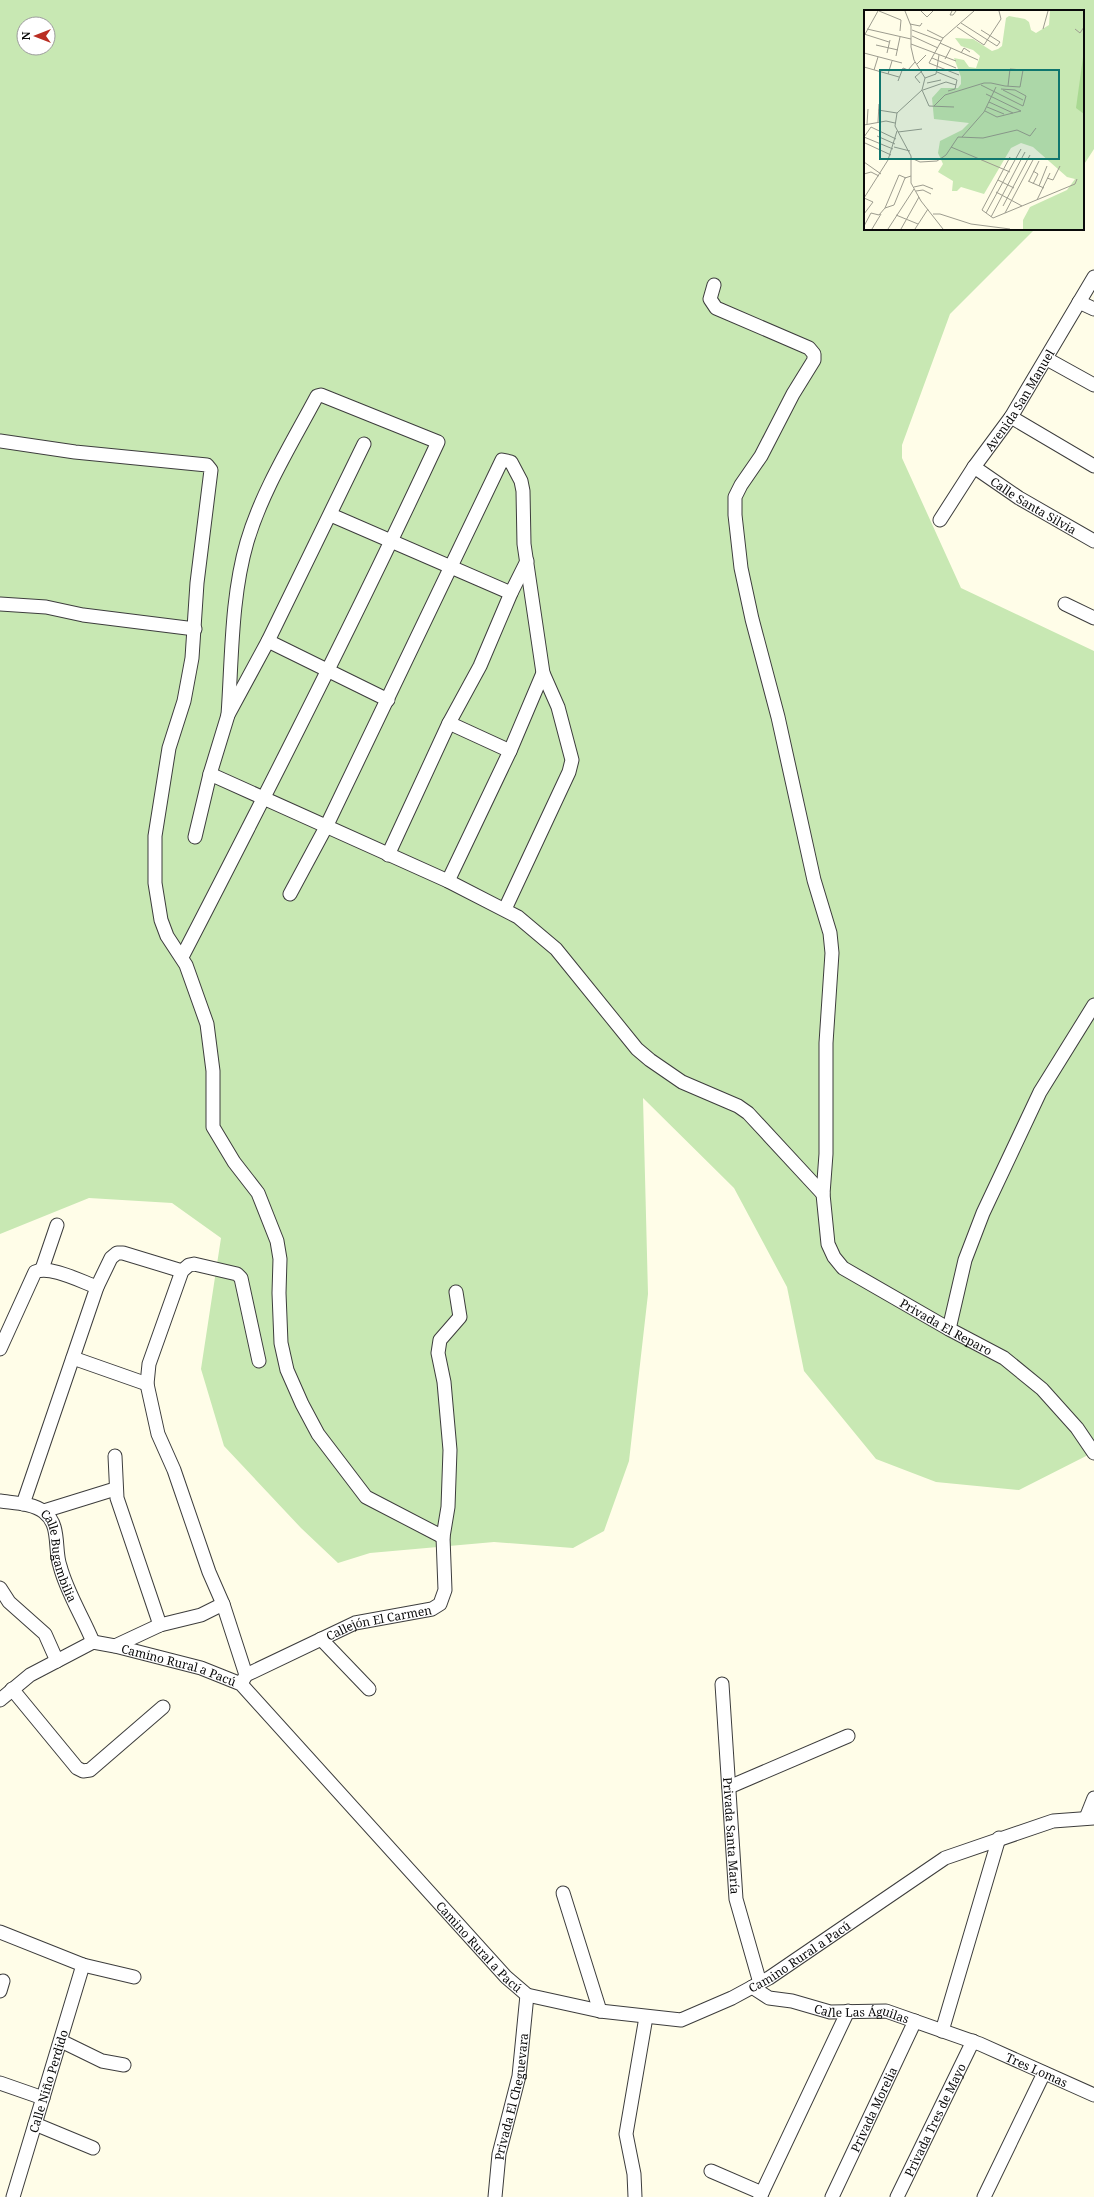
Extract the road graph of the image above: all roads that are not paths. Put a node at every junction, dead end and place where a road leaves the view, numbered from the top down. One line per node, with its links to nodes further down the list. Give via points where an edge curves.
1 (1094, 277): 3 (street, Avenida San Manuel)
2 (714, 284): 40 (street, Privada El Reparo, via 710,298 716,308 809,348 814,354 814,360 792,394 761,456 741,484 735,497 735,515 741,568 752,619 778,717 814,880 830,933 832,953 826,1044 826,1154)
3 (1079, 302): 4 (street); 5 (street, Avenida San Manuel)
4 (1094, 309)
5 (1047, 359): 6 (street); 7 (street, Avenida San Manuel)
6 (1094, 385)
7 (1012, 417): 10 (street); 11 (street, Avenida San Manuel)
8 (0, 441): 22 (street, via 75,452 207,465 211,470 197,583)
9 (364, 444): 12 (street)
10 (1094, 466)
11 (974, 468): 13 (street, Avenida San Manuel); 15 (street, Calle Santa Silvia, via 1019,498)
12 (331, 515): 14 (street); 23 (street)
13 (940, 520)
14 (392, 540): 17 (street); 24 (street); 27 (street, via 438,442 321,395 317,396 262,503 247,542 237,590)
15 (1094, 541)
16 (527, 561): 17 (street, via 521,481 510,462 502,460); 18 (street); 25 (street)
17 (452, 567): 18 (street); 26 (street)
18 (511, 593): 28 (street, via 480,666)
19 (0, 604): 22 (street, via 46,607 83,615)
20 (1065, 604): 21 (street)
21 (1094, 618)
22 (195, 629): 38 (street, via 184,701 168,748 154,849 161,920 167,936)
23 (268, 641): 24 (street); 27 (street)
24 (328, 669): 26 (street); 31 (street)
25 (543, 673): 29 (street); 37 (street, via 558,707 572,760 569,772)
26 (388, 700): 32 (street)
27 (228, 715): 30 (street)
28 (450, 723): 29 (street); 34 (street)
29 (510, 751): 35 (street)
30 (210, 774): 31 (street); 33 (street)
31 (265, 798): 32 (street); 38 (street)
32 (326, 827): 34 (street); 36 (street)
33 (195, 837)
34 (388, 855): 35 (street)
35 (448, 881): 37 (street)
36 (290, 894)
37 (505, 909): 40 (street, via 531,926 556,949 637,1049 682,1082 738,1106 748,1113)
38 (182, 957): 57 (street, via 205,1016 211,1043 213,1128 234,1162 258,1193 277,1241 280,1258 280,1337 287,1370 302,1404 318,1434 366,1497)
39 (1094, 1005): 46 (street, via 1040,1092 983,1213 965,1260)
40 (823, 1194): 46 (street, Privada El Reparo, via 828,1244 843,1268)
41 (57, 1225): 42 (street)
42 (42, 1269): 44 (street); 47 (street, via 35,1272)
43 (182, 1270): 44 (street, via 117,1253 111,1258); 49 (street, via 194,1264 236,1274 241,1278); 50 (street, via 150,1364)
44 (97, 1287): 48 (street)
45 (456, 1292): 57 (street, via 460,1317 440,1340 438,1353 444,1382 450,1450 448,1507)
46 (949, 1329): 51 (street, Privada El Reparo, via 1004,1358 1042,1388 1077,1428)
47 (0, 1349)
48 (73, 1358): 50 (street); 55 (street)
49 (259, 1362)
50 (147, 1384): 59 (street, via 158,1434 174,1470 209,1572)
51 (1094, 1453)
52 (115, 1456): 53 (street)
53 (115, 1489): 56 (street); 60 (street)
54 (0, 1501): 55 (street, Calle Bugambilia)
55 (23, 1504): 56 (street, Calle Bugambilia)
56 (44, 1511): 62 (street, Calle Bugambilia, via 56,1532 62,1572)
57 (443, 1538): 61 (street, Callejón El Carmen, via 445,1590 438,1606 364,1621)
58 (0, 1588): 64 (street, via 9,1602 45,1634)
59 (223, 1604): 60 (street, via 201,1615); 65 (street)
60 (160, 1625): 63 (street)
61 (320, 1639): 65 (street, Callejón El Carmen); 68 (street)
62 (93, 1642): 63 (street, Camino Rural a Pacú); 64 (street)
63 (115, 1646): 65 (street, Camino Rural a Pacú)
64 (57, 1661): 67 (street, via 30,1675)
65 (244, 1679): 81 (street, Camino Rural a Pacú, via 506,1977)
66 (722, 1684): 72 (street, Privada Santa María)
67 (12, 1689): 69 (street); 70 (street, via 77,1768 83,1771 90,1770)
68 (370, 1689)
69 (0, 1700)
70 (163, 1707)
71 (848, 1736): 72 (street)
72 (729, 1787): 80 (street, Privada Santa María, via 736,1899)
73 (1094, 1798): 74 (street)
74 (1090, 1818): 75 (street, Camino Rural a Pacú, via 1053,1821)
75 (999, 1838): 80 (street, Camino Rural a Pacú, via 945,1858); 86 (street)
76 (563, 1893): 82 (street)
77 (0, 1932): 78 (street)
78 (83, 1965): 79 (street); 87 (street, Calle Niño Perdido)
79 (134, 1977)
80 (756, 1985): 83 (street, Calle Las Águilas, via 769,1998 792,2001 830,2012); 84 (street, Camino Rural a Pacú, via 681,2020)
81 (527, 1996): 82 (street, Camino Rural a Pacú); 99 (street, Privada El Cheguevara, via 519,2076 499,2154)
82 (600, 2011): 84 (street, Camino Rural a Pacú)
83 (848, 2011): 85 (street, Calle Las Águilas, via 886,2011); 97 (street)
84 (646, 2017): 100 (street, via 626,2134 634,2174)
85 (915, 2020): 86 (street, Calle Las Águilas); 101 (street, Privada Morelia)
86 (942, 2031): 88 (street, Calle Las Águilas)
87 (61, 2042): 89 (street, via 102,2061); 93 (street, Calle Niño Perdido)
88 (976, 2043): 90 (street, Tres Lomas); 102 (street, Privada Tres de Mayo)
89 (124, 2065)
90 (1044, 2073): 92 (street, Tres Lomas); 103 (street)
91 (0, 2083): 93 (street)
92 (1094, 2095)
93 (43, 2098): 94 (street, Calle Niño Perdido)
94 (35, 2124): 95 (street); 98 (street, Calle Niño Perdido)
95 (94, 2148)
96 (711, 2171): 97 (street)
97 (761, 2195)
98 (13, 2197)
99 (495, 2197)
100 (635, 2197)
101 (832, 2197)
102 (897, 2197)
103 (984, 2197)

